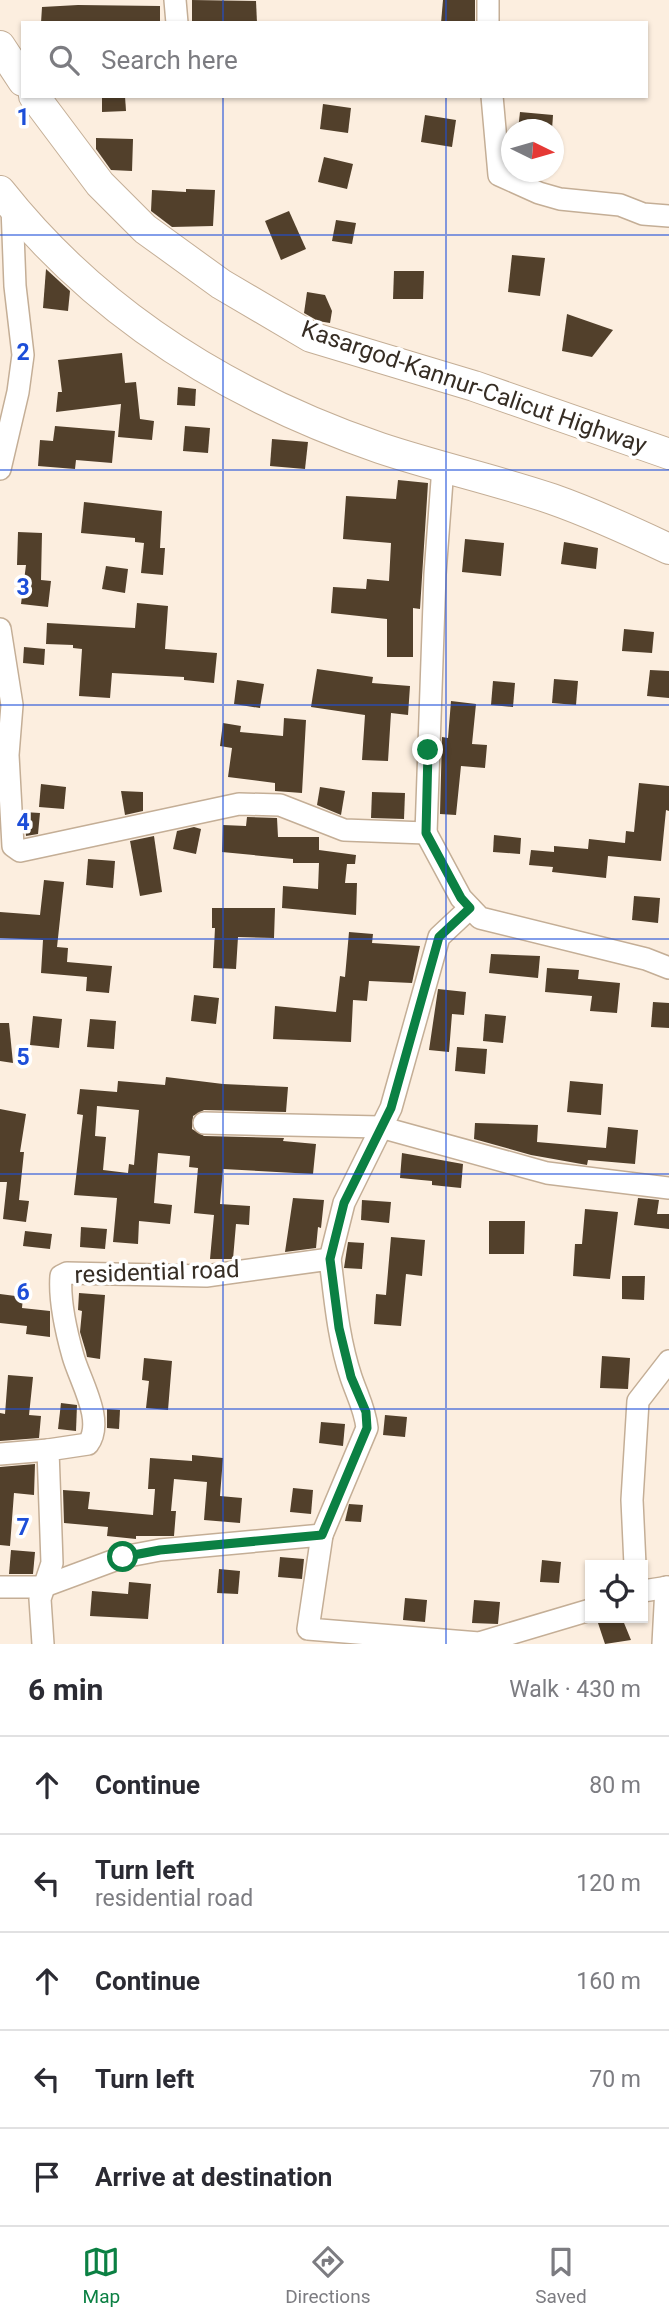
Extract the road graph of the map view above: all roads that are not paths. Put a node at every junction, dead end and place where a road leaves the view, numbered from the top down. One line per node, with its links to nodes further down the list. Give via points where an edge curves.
1 (175, 0): 3 (street)
2 (488, 0): 4 (street)
3 (177, 21)
4 (488, 21)
5 (0, 46): 6 (highway)
6 (21, 78)
7 (36, 98): 11 (highway, Kasargod-Kannur-Calicut Highway, via 100,184 145,229 221,284 311,337 474,386)
8 (492, 98): 10 (street, via 499,175 560,199)
9 (6, 199): 12 (highway, via 100,294 167,348 285,411); 13 (street, via 23,355)
10 (669, 216)
11 (669, 454)
12 (443, 467): 14 (highway, via 551,499); 17 (street)
13 (0, 468)
14 (669, 549)
15 (0, 628): 16 (street)
16 (6, 705): 18 (street, via 10,822 13,846)
17 (426, 833): 18 (street, via 344,830 280,805 239,804); 20 (street)
18 (20, 851): 19 (street)
19 (0, 859)
20 (470, 908): 21 (street, via 480,918); 23 (street, via 439,937 391,1108)
21 (669, 968)
22 (204, 1123): 23 (street)
23 (380, 1127): 24 (street, via 547,1173); 25 (street, via 344,1203)
24 (669, 1188)
25 (330, 1259): 27 (street, residential road, via 206,1276 61,1276 63,1310 92,1416 93,1437 88,1444); 29 (street, via 339,1328 367,1428)
26 (669, 1362): 30 (street, via 638,1401 632,1500)
27 (47, 1450): 28 (street); 32 (street, via 52,1563)
28 (0, 1454)
29 (322, 1535): 32 (street, via 160,1550 123,1557); 36 (street)
30 (635, 1560)
31 (0, 1587): 32 (street)
32 (42, 1587): 37 (street)
33 (667, 1587): 34 (street); 38 (street)
34 (648, 1590)
35 (585, 1611): 36 (street, via 479,1643 405,1636)
36 (306, 1637)
37 (43, 1644)
38 (663, 1644)

